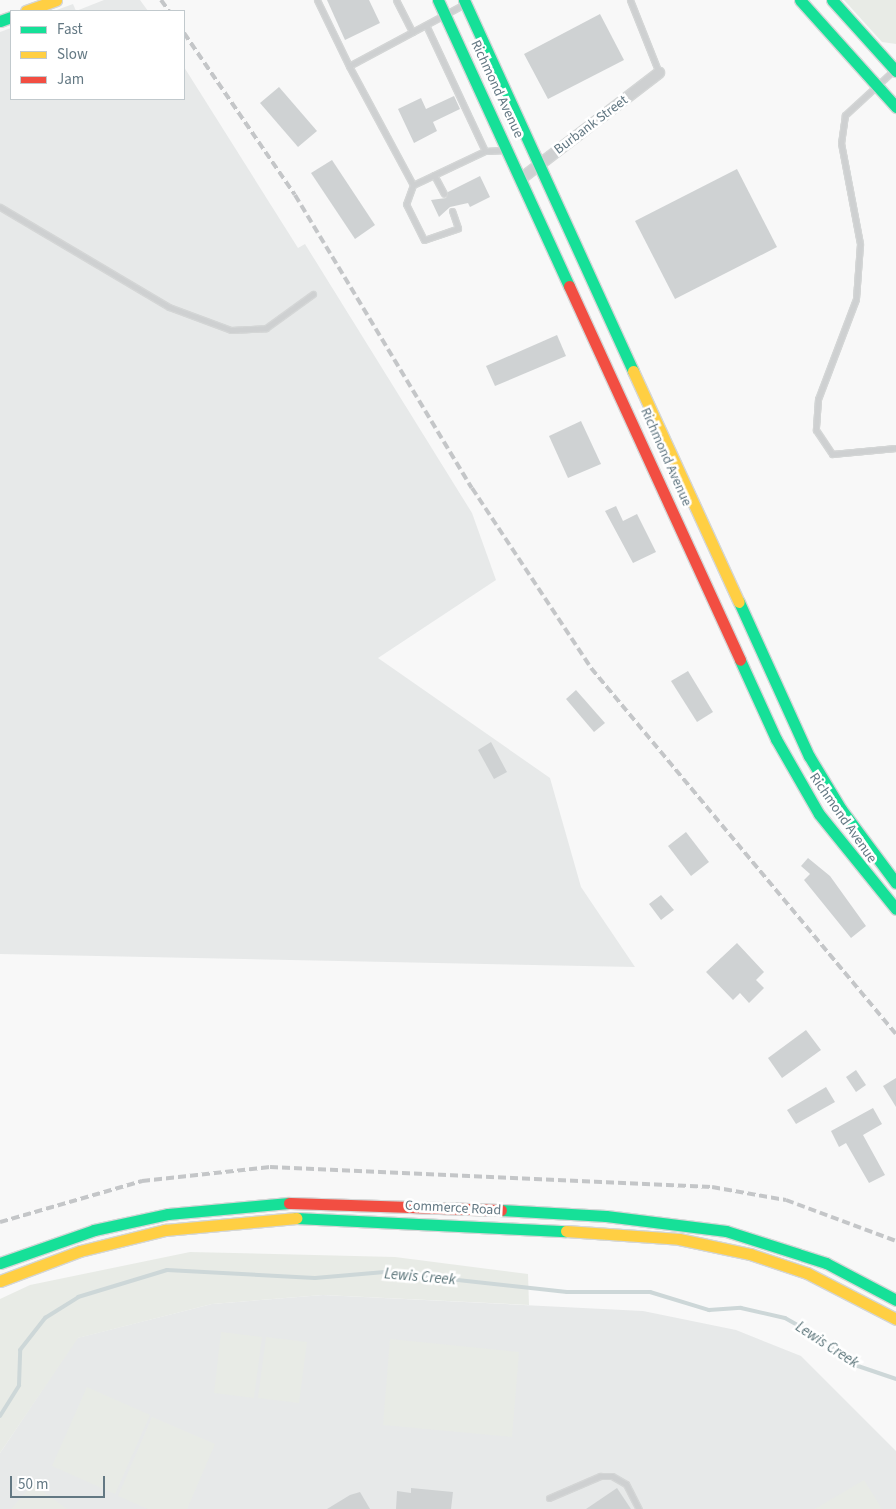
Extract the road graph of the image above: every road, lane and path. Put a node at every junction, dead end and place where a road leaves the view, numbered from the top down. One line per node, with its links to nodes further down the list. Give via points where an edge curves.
1 (56, 0): 9 (main road)
2 (317, 0): 13 (lane)
3 (396, 0): 12 (lane)
4 (438, 0): 10 (main road, Richmond Avenue)
5 (630, 0): 15 (lane)
6 (800, 0): 16 (main road)
7 (832, 0): 14 (main road)
8 (465, 2): 10 (lane); 20 (main road, Richmond Avenue)
9 (29, 10)
10 (444, 13): 11 (lane); 19 (main road, Richmond Avenue)
11 (426, 25): 12 (lane); 18 (lane)
12 (412, 32): 13 (lane)
13 (349, 66): 23 (lane)
14 (896, 70): 16 (lane)
15 (659, 73): 20 (street, Burbank Street)
16 (877, 87): 17 (main road); 28 (lane, via 845,115 841,143 860,244 856,299 818,399 816,430 832,454)
17 (896, 107)
18 (485, 150): 19 (lane); 21 (lane)
19 (509, 150): 22 (main road, Richmond Avenue)
20 (540, 163): 22 (street, Burbank Street); 29 (main road, Richmond Avenue, via 806,758)
21 (434, 175): 23 (lane); 24 (lane)
22 (522, 178): 30 (main road, Richmond Avenue, via 794,765 854,862)
23 (413, 185): 26 (lane, via 406,204 424,240 458,228)
24 (444, 194)
25 (0, 208): 27 (lane, via 169,307 231,330 266,328)
26 (452, 210)
27 (313, 294)
28 (896, 448)
29 (896, 883)
30 (896, 909)
31 (682, 1223): 32 (lane); 33 (main road, Commerce Road, via 368,1202 250,1203 130,1222); 34 (main road, Commerce Road, via 759,1239)
32 (679, 1239): 35 (main road, Commerce Road, via 352,1217 258,1218 135,1236); 36 (main road, Commerce Road, via 778,1262)
33 (0, 1262)
34 (858, 1278): 36 (lane); 37 (main road, Commerce Road)
35 (0, 1281)
36 (853, 1294): 38 (main road, Commerce Road)
37 (896, 1300)
38 (896, 1319)
39 (549, 1498): 40 (lane, via 600,1476 612,1476 626,1484)
40 (639, 1509)

